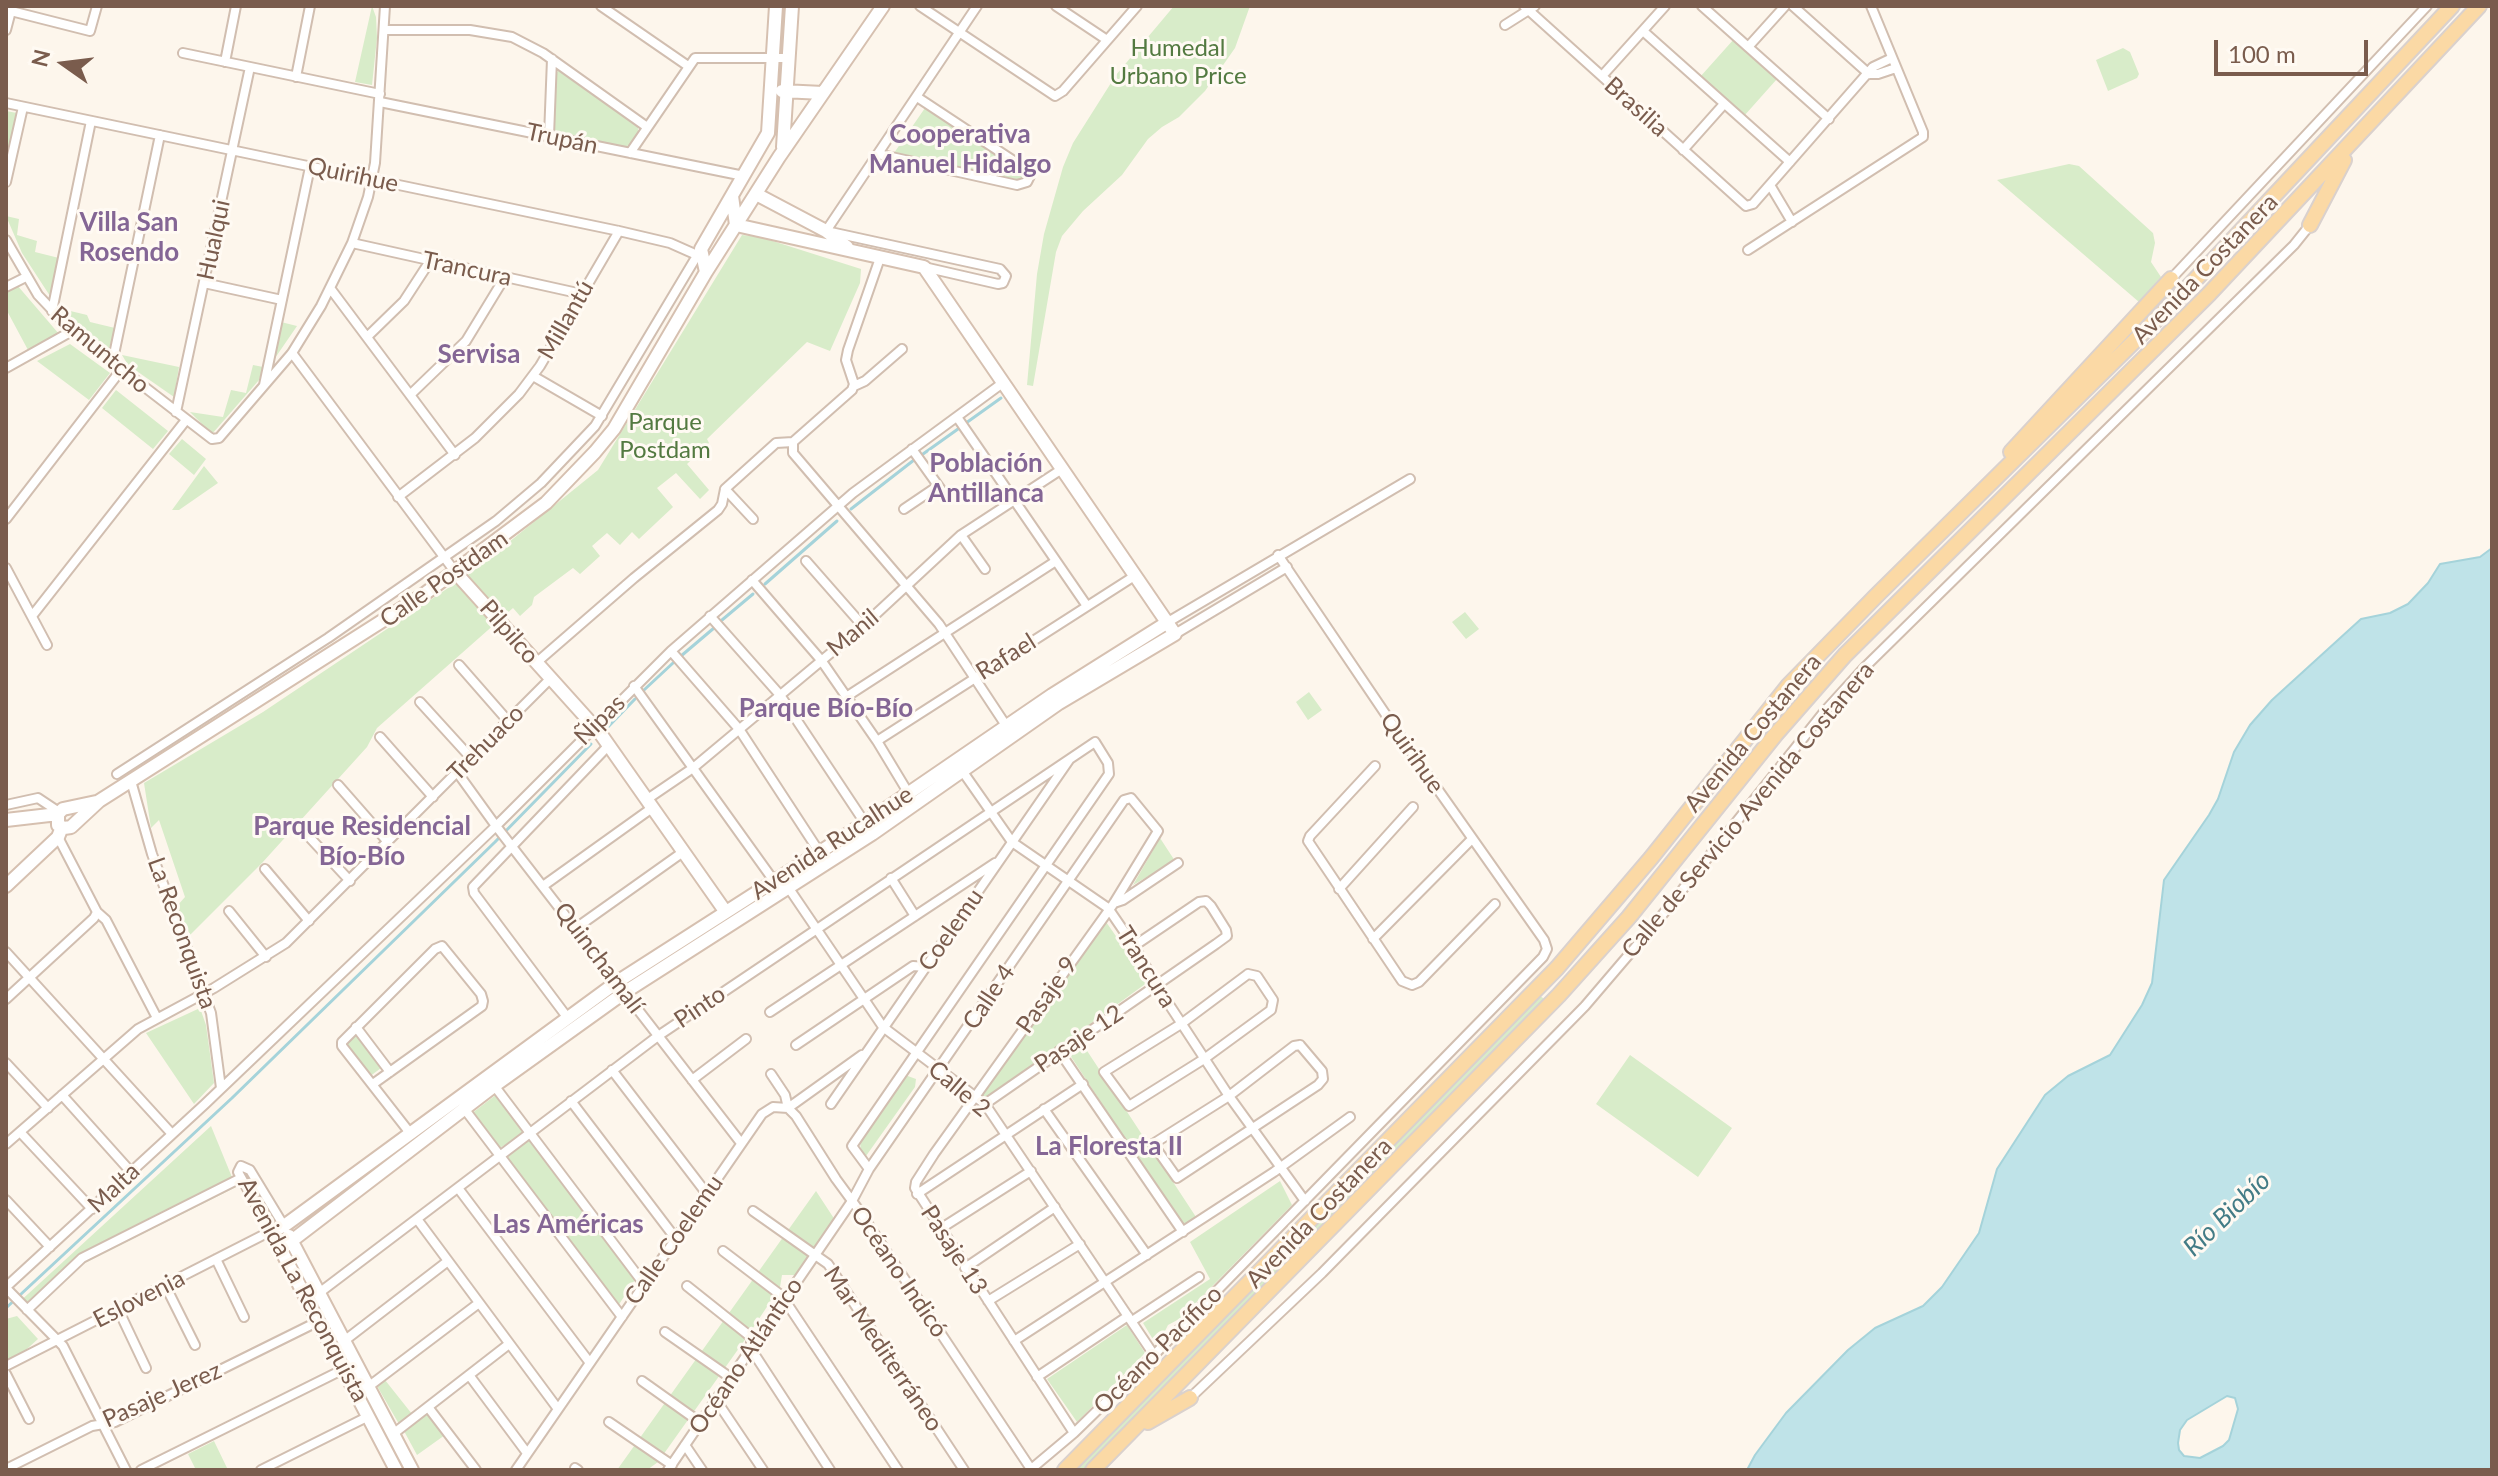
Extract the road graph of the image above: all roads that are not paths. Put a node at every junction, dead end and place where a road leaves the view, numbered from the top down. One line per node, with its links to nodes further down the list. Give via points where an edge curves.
1 (97, 6): 22 (street, via 90,31)
2 (236, 6): 35 (street)
3 (310, 6): 41 (street)
4 (385, 6): 25 (street)
5 (601, 6): 36 (street)
6 (776, 6): 31 (street, Calle Postdam)
7 (792, 6): 32 (street)
8 (883, 6): 44 (street, Calle Postdam)
9 (920, 6): 27 (street)
10 (977, 6): 27 (street)
11 (1056, 6): 28 (street)
12 (1137, 6): 28 (street)
13 (1665, 6): 26 (street)
14 (1702, 6): 29 (street)
15 (1785, 6): 29 (street)
16 (1793, 6): 39 (street)
17 (1871, 6): 33 (street)
18 (2427, 6): 85 (street)
19 (2452, 6): 120 (main road, Avenida Costanera, via 2178,298)
20 (2479, 6): 53 (main road, Avenida Costanera)
21 (1529, 7): 23 (street); 40 (street, Brasilia)
22 (12, 8): 24 (street)
23 (1505, 25)
24 (6, 30)
25 (384, 30): 34 (street, via 493,32); 46 (street)
26 (1643, 31): 40 (street); 48 (street)
27 (960, 32): 28 (street, via 1055,96); 45 (street)
28 (1107, 40)
29 (1748, 47): 50 (street)
30 (183, 53): 35 (street, Trupán)
31 (774, 58): 32 (street); 36 (street, via 701,56); 42 (street, Calle Postdam)
32 (789, 58): 43 (street)
33 (1892, 58): 38 (street); 39 (street)
34 (552, 59): 52 (street); 55 (street)
35 (225, 62): 37 (street, Trupán)
36 (688, 66): 52 (street)
37 (250, 67): 41 (street, Trupán); 56 (street, Hualqui)
38 (1896, 68): 39 (street); 69 (street, via 1923,137)
39 (1869, 74): 50 (street)
40 (1602, 76): 57 (street, Brasilia)
41 (296, 77): 46 (street, Trupán)
42 (772, 90): 43 (street); 63 (street, Calle Postdam, via 768,133)
43 (788, 91): 44 (street); 60 (street)
44 (823, 93): 60 (street, Calle Postdam)
45 (917, 97): 59 (street); 59 (street, via 1026,169 1027,182 1017,185)
46 (380, 98): 55 (street, Trupán); 64 (street)
47 (6, 103): 49 (street, Quirihue)
48 (1724, 104): 57 (street); 61 (street)
49 (23, 107): 51 (street, Quirihue); 65 (street)
50 (1829, 119): 61 (street)
51 (91, 121): 54 (street, Quirihue); 91 (street)
52 (647, 127): 58 (street)
53 (2361, 133): 71 (main road); 340 (main road, Avenida Costanera, via 2189,315 1845,655 1559,995)
54 (160, 135): 56 (street, Quirihue); 97 (street)
55 (549, 136): 58 (street, Trupán)
56 (233, 150): 62 (street, Quirihue); 86 (street, Hualqui)
57 (1683, 150): 66 (street, Brasilia, via 1749,206)
58 (630, 153): 63 (street, Trupán)
59 (878, 154): 73 (street)
60 (779, 157): 67 (street, Calle Postdam)
61 (1790, 162): 66 (street)
62 (310, 167): 64 (street, Quirihue); 90 (street)
63 (744, 176): 68 (street, Calle Postdam)
64 (372, 180): 72 (street, Quirihue); 75 (street)
65 (6, 182)
66 (1770, 185): 69 (street)
67 (756, 194): 70 (street, Calle Postdam); 73 (street)
68 (732, 196): 70 (street); 77 (street, Calle Postdam)
69 (1792, 222): 76 (street)
70 (736, 225): 78 (street); 82 (street, Calle Postdam)
71 (2310, 225): 331 (street, Calle de Servicio Avenida Costanera, via 1864,668 1585,1006 1322,1273)
72 (619, 231): 77 (street, Quirihue); 89 (street, Millantú)
73 (826, 231): 78 (street); 81 (street, via 1002,269 1006,276 998,284)
74 (6, 240): 83 (street, Ramuntcho)
75 (352, 243): 80 (street, Trancura); 88 (street)
76 (1748, 250)
77 (699, 252): 82 (street); 107 (street, Calle Postdam)
78 (852, 252): 79 (street)
79 (880, 258): 81 (street); 103 (street, via 848,350)
80 (430, 261): 84 (street, Trancura); 93 (street, via 404,301)
81 (924, 267): 102 (street)
82 (706, 272): 133 (street, Calle Postdam, via 601,445 539,510)
83 (26, 277): 87 (street); 91 (street, Ramuntcho)
84 (505, 277): 89 (street, Trancura); 105 (street, via 466,341)
85 (2171, 279): 120 (main road, via 2041,417)
86 (204, 283): 90 (street); 106 (street, Hualqui)
87 (6, 287)
88 (330, 288): 93 (street); 95 (street)
89 (582, 294): 100 (street, Millantú)
90 (282, 300): 104 (street)
91 (52, 311): 92 (street, Ramuntcho)
92 (72, 331): 96 (street); 97 (street, Ramuntcho)
93 (367, 337): 105 (street)
94 (902, 349): 103 (street)
95 (292, 353): 104 (street); 117 (street, Pilpilco)
96 (15, 363): 98 (street); 101 (street)
97 (112, 364): 99 (street, Ramuntcho)
98 (6, 368)
99 (121, 370): 106 (street, Ramuntcho); 123 (street)
100 (533, 376): 107 (street); 112 (street, Millantú)
101 (6, 377)
102 (1004, 382): 108 (street, Ñipas); 113 (street)
103 (854, 386): 110 (street)
104 (264, 389): 109 (street, Ramuntcho, via 216,439)
105 (410, 395): 112 (street)
106 (176, 412): 109 (street, Ramuntcho)
107 (602, 416): 127 (street, Calle Postdam, via 541,483)
108 (957, 417): 111 (street, Ñipas); 119 (street)
109 (186, 420): 138 (street)
110 (793, 442): 116 (street, via 776,443); 121 (street, via 793,453)
111 (912, 449): 115 (street); 121 (street, Ñipas)
112 (455, 455): 117 (street, Millantú)
113 (1062, 469): 119 (street, Manil); 134 (street)
114 (1410, 479): 126 (street, Avenida Rucalhue)
115 (938, 486): 118 (street); 122 (street)
116 (725, 489): 124 (street); 147 (street, via 718,510)
117 (398, 497): 127 (street, Pilpilco)
118 (947, 498)
119 (1014, 500): 125 (street, Manil); 129 (street)
120 (1968, 504): 359 (main road, Avenida Costanera, via 1788,686 1547,978)
121 (838, 506): 135 (street, Ñipas); 136 (street)
122 (904, 509)
123 (6, 519)
124 (753, 519)
125 (961, 535): 132 (street); 136 (street, Manil)
126 (1278, 555): 130 (street, Quirihue); 140 (street, Avenida Rucalhue)
127 (444, 558): 133 (street, Pilpilco); 168 (street, Calle Postdam)
128 (806, 561): 141 (street)
129 (1056, 561): 137 (street); 142 (street)
130 (1287, 567): 143 (street, Avenida Rucalhue); 186 (street, Quirihue)
131 (6, 568): 138 (street)
132 (985, 569)
133 (456, 573): 147 (street, Pilpilco); 169 (street, Calle Postdam)
134 (1136, 575): 137 (street, Rafael); 140 (street)
135 (752, 580): 139 (street, Ñipas); 146 (street)
136 (907, 587): 141 (street, Manil); 142 (street)
137 (1087, 606): 149 (street, Rafael)
138 (32, 616): 144 (street)
139 (710, 616): 145 (street, Ñipas); 152 (street)
140 (1168, 622): 143 (street); 157 (street, Avenida Rucalhue)
141 (863, 626): 146 (street, Manil)
142 (945, 633): 149 (street); 153 (street)
143 (1175, 634): 164 (street, Avenida Rucalhue)
144 (47, 645)
145 (671, 651): 151 (street, Ñipas); 158 (street)
146 (821, 660): 152 (street, Manil); 153 (street)
147 (536, 663): 150 (street, Pilpilco)
148 (459, 665): 155 (street)
149 (974, 677): 157 (street); 160 (street, Rafael)
150 (550, 679): 155 (street, Trehuaco); 156 (street, Pilpilco)
151 (634, 686): 156 (street, Ñipas); 166 (street)
152 (780, 695): 158 (street, Manil); 182 (street)
153 (846, 697): 160 (street)
154 (420, 702): 163 (street)
155 (508, 721): 163 (street, Trehuaco)
156 (594, 727): 161 (street, Pilpilco); 184 (street, Ñipas)
157 (1007, 727): 164 (street, Avenida Rucalhue)
158 (739, 729): 166 (street, Manil); 191 (street)
159 (380, 737): 172 (street)
160 (877, 741): 171 (street)
161 (609, 745): 175 (street, Pilpilco); 188 (street, Ñipas)
162 (1071, 756): 178 (street, Pinto); 189 (street, Coelemu); 194 (street, Pinto, via 1095,742 1110,770)
163 (471, 758): 167 (street, Trehuaco)
164 (960, 766): 171 (street, Avenida Rucalhue); 178 (street, Trancura); 202 (street, Avenida Rucalhue)
165 (1375, 766): 203 (street, Quirihue, via 1308,841)
166 (693, 768): 175 (street, Manil); 198 (street)
167 (457, 772): 172 (street, Trehuaco); 184 (street, Quinchamalí)
168 (117, 774)
169 (131, 781): 174 (street, Calle Postdam); 223 (street, La Reconquista)
170 (338, 785): 187 (street)
171 (909, 794): 182 (street, Avenida Rucalhue)
172 (433, 797): 187 (street, Trehuaco)
173 (1131, 798): 199 (street, Calle 4, via 1124,800); 205 (street, Pasaje 9, via 1158,831)
174 (99, 801): 179 (street, Calle Postdam); 181 (street, Calle Postdam)
175 (649, 804): 190 (street, Pilpilco); 201 (street, Manil)
176 (6, 805): 179 (street, via 38,798)
177 (1413, 807): 203 (street)
178 (990, 811): 189 (street, Trancura); 196 (street, Pinto)
179 (62, 812): 180 (street); 181 (street, via 74,813); 185 (street)
180 (6, 820)
181 (75, 823): 185 (street)
182 (865, 823): 191 (street, Avenida Rucalhue)
183 (300, 827): 197 (street)
184 (497, 827): 188 (street, Quinchamalí); 249 (street, Ñipas)
185 (60, 832): 200 (street); 208 (street)
186 (1472, 839): 213 (street); 215 (street, Quirihue)
187 (388, 842): 197 (street, Trehuaco)
188 (509, 842): 201 (street, Quinchamalí); 227 (street, Ñipas, via 473,887 474,893)
189 (1012, 842): 192 (street, Coelemu); 194 (street, Trancura)
190 (683, 852): 207 (street, Pilpilco); 211 (street)
191 (820, 853): 198 (street, Avenida Rucalhue)
192 (999, 861): 209 (street); 219 (street, Coelemu)
193 (1178, 863): 205 (street)
194 (1045, 865): 199 (street, Trancura); 237 (street)
195 (265, 869): 210 (street)
196 (891, 878): 209 (street); 212 (street, Pinto)
197 (350, 881): 210 (street, Trehuaco)
198 (774, 881): 202 (street); 207 (street, Avenida Rucalhue)
199 (1068, 882): 205 (street, Trancura); 242 (street, Calle 4)
200 (6, 886)
201 (543, 886): 211 (street, Quinchamalí)
202 (788, 887): 212 (street, Calle 2); 222 (street, Avenida Rucalhue)
203 (1339, 889): 213 (street, Quirihue)
204 (1495, 904): 213 (street, Quirihue, via 1412,985 1402,981)
205 (1111, 906): 214 (street, Trancura); 251 (street, Pasaje 9)
206 (229, 911): 217 (street)
207 (725, 911): 222 (street, Avenida Rucalhue)
208 (97, 912): 220 (street); 228 (street)
209 (915, 916): 218 (street)
210 (309, 921): 217 (street, Trehuaco)
211 (576, 928): 222 (street, Quinchamalí)
212 (817, 928): 218 (street, Calle 2); 232 (street, Pinto)
213 (1373, 939)
214 (1134, 946): 221 (street, Trancura); 221 (street, Pasaje 12, via 1199,902 1211,906 1226,930 1227,936)
215 (1547, 949): 279 (street, Océano Pacífico)
216 (6, 952): 220 (street)
217 (266, 957): 223 (street, Trehuaco)
218 (842, 964): 225 (street, Calle 2); 226 (street)
219 (925, 967): 225 (street, via 913,966); 231 (street, Coelemu)
220 (29, 977): 224 (street); 238 (street)
221 (1157, 986): 229 (street, Trancura); 235 (street, Pasaje 12)
222 (621, 987): 227 (street, Avenida Rucalhue); 232 (street, Quinchamalí); 246 (street, Avenida Rucalhue)
223 (204, 994): 228 (street, Trehuaco); 249 (street, La Reconquista, via 215,1029)
224 (6, 999)
225 (865, 1000): 231 (street, Calle 2); 234 (street)
226 (770, 1012)
227 (567, 1017): 246 (street, Avenida Rucalhue)
228 (157, 1018): 238 (street, Trehuaco)
229 (1181, 1024): 239 (street, Trancura); 239 (street, via 1248,974 1257,976 1273,1000 1271,1010); 239 (street, via 1104,1072 1129,1106)
230 (356, 1027): 243 (street); 243 (street, via 442,946 481,994 482,1006); 247 (street, via 342,1046)
231 (883, 1027): 236 (street, Coelemu); 237 (street, Calle 2)
232 (658, 1036): 241 (street, Pinto); 245 (street, Quinchamalí)
233 (746, 1039): 245 (street)
234 (796, 1045)
235 (1059, 1051): 248 (street); 256 (street, Pasaje 12)
236 (866, 1052): 255 (street, Coelemu); 258 (street, Calle Coelemu)
237 (914, 1053): 242 (street, Calle 2); 271 (street, via 852,1146)
238 (104, 1059): 250 (street, Trehuaco); 265 (street)
239 (1204, 1059): 252 (street, Trancura)
240 (6, 1063): 257 (street)
241 (612, 1070): 253 (street, Pinto); 275 (street)
242 (939, 1070): 251 (street, Calle 2); 271 (street, Calle 4)
243 (390, 1072): 247 (street)
244 (771, 1074): 258 (street, Océano Indicó)
245 (692, 1080): 267 (street, Quinchamalí)
246 (491, 1081): 254 (street, Avenida Rucalhue); 264 (street)
247 (373, 1084): 263 (street)
248 (1083, 1084): 259 (street, Pasaje 13); 286 (street)
249 (221, 1088): 265 (street, Malta)
250 (62, 1095): 257 (street, Trehuaco); 273 (street)
251 (975, 1096): 256 (street, Calle 2); 276 (street, Pasaje 9, via 916,1182)
252 (1229, 1096): 261 (street, Trancura); 261 (street, via 1294,1046 1300,1045 1322,1071 1323,1079); 261 (street, via 1153,1144 1177,1178)
253 (571, 1101): 264 (street, Pinto); 287 (street)
254 (460, 1104): 263 (street, Avenida Rucalhue); 269 (street); 289 (street, Avenida Rucalhue)
255 (831, 1104)
256 (985, 1104): 266 (street, Calle 2)
257 (48, 1108): 262 (street, Trehuaco)
258 (788, 1108): 267 (street, Calle Coelemu, via 765,1111); 278 (street, Océano Indicó)
259 (1044, 1109): 266 (street, Pasaje 13); 293 (street)
260 (1350, 1117): 270 (street)
261 (1254, 1129): 270 (street, Trancura)
262 (20, 1132): 268 (street, Trehuaco); 281 (street)
263 (410, 1133): 284 (street, Avenida Rucalhue)
264 (530, 1133): 269 (street, Pinto); 299 (street)
265 (172, 1134): 273 (street, Malta)
266 (1005, 1134): 272 (street, Calle 2); 276 (street, Pasaje 13)
267 (741, 1143): 275 (street, Calle Coelemu)
268 (6, 1144)
269 (500, 1156): 274 (street, Pinto); 310 (street)
270 (1281, 1167): 279 (street, Trancura); 286 (street)
271 (869, 1169): 278 (street, Calle 4)
272 (1031, 1171): 280 (street, Calle 2); 285 (street)
273 (131, 1172): 281 (street, Malta)
274 (458, 1188): 283 (street, Pinto); 321 (street)
275 (707, 1194): 287 (street, Calle Coelemu)
276 (917, 1194): 285 (street, Pasaje 13)
277 (6, 1200): 290 (street)
278 (852, 1201): 292 (street, Océano Atlántico); 358 (street, Océano Indicó)
279 (1305, 1201): 320 (street, Océano Pacífico)
280 (1055, 1207): 288 (street, Calle 2); 296 (street)
281 (92, 1209): 290 (street, Malta)
282 (753, 1211): 292 (street, Mar Mediterráneo)
283 (417, 1219): 295 (street); 303 (street, Pinto)
284 (278, 1229): 289 (street, Avenida La Reconquista); 294 (street, Eslovenia); 307 (street, Avenida La Reconquista, via 241,1178 82,1258)
285 (940, 1229): 296 (street, Pasaje 13)
286 (1183, 1232): 293 (street)
287 (676, 1239): 299 (street, Calle Coelemu)
288 (1080, 1244): 298 (street, Calle 2); 305 (street)
289 (286, 1245): 303 (street, Avenida La Reconquista); 312 (street, Avenida La Reconquista)
290 (50, 1247): 302 (street, Malta)
291 (723, 1251): 304 (street)
292 (816, 1254): 304 (street, Océano Atlántico); 357 (street, Mar Mediterráneo, via 828,1264)
293 (1147, 1255): 298 (street)
294 (216, 1259): 300 (street, Eslovenia); 309 (street)
295 (448, 1261): 306 (street); 315 (street)
296 (965, 1268): 305 (street, Pasaje 13)
297 (1199, 1277): 311 (street)
298 (1106, 1283): 311 (street, Calle 2); 316 (street)
299 (644, 1284): 310 (street, Calle Coelemu)
300 (165, 1285): 308 (street, Eslovenia); 318 (street)
301 (687, 1286): 319 (street, via 749,1334)
302 (7, 1290): 307 (street)
303 (319, 1293): 315 (street, Avenida La Reconquista)
304 (784, 1301): 319 (street, Océano Atlántico); 356 (street)
305 (988, 1301): 316 (street, Pasaje 13)
306 (479, 1303): 317 (street); 330 (street)
307 (24, 1307): 314 (street)
308 (118, 1309): 314 (street, Eslovenia); 323 (street)
309 (244, 1317)
310 (622, 1317): 321 (street, Calle Coelemu)
311 (1130, 1319): 320 (street, Calle 2); 327 (street)
312 (319, 1321): 324 (street, Avenida La Reconquista); 339 (street, Pasaje Jerez)
313 (665, 1332): 328 (street)
314 (58, 1340): 322 (street, Eslovenia); 339 (street)
315 (344, 1341): 330 (street, Avenida La Reconquista)
316 (1014, 1341): 327 (street, Pasaje 13)
317 (509, 1344): 326 (street); 334 (street)
318 (195, 1345)
319 (751, 1349): 328 (street, Océano Atlántico); 355 (street)
320 (1154, 1355): 341 (street, Océano Pacífico)
321 (590, 1363): 334 (street, Calle Coelemu)
322 (6, 1366)
323 (146, 1368)
324 (344, 1369): 335 (street, Avenida La Reconquista); 349 (street)
325 (6, 1374): 336 (street)
326 (469, 1375): 333 (street); 344 (street)
327 (1037, 1377): 341 (street, Pasaje 13)
328 (731, 1378): 332 (street, Océano Atlántico)
329 (642, 1381): 338 (street)
330 (368, 1387): 342 (street, Avenida La Reconquista)
331 (1190, 1398): 340 (main road)
332 (716, 1400): 338 (street, Océano Atlántico); 354 (street)
333 (428, 1407): 342 (street); 351 (street)
334 (558, 1409): 344 (street, Calle Coelemu)
335 (369, 1416): 347 (street, Avenida La Reconquista); 350 (street)
336 (29, 1419)
337 (609, 1422): 345 (street)
338 (701, 1423): 343 (street, Océano Atlántico)
339 (102, 1424): 346 (street, Pasaje Jerez); 348 (street)
340 (1131, 1432): 360 (main road, Avenida Costanera)
341 (1074, 1433): 358 (street, Océano Pacífico)
342 (393, 1434): 347 (street, Avenida La Reconquista)
343 (685, 1445): 345 (street, Océano Atlántico); 353 (street)
344 (527, 1453): 352 (street, Calle Coelemu)
345 (670, 1467)
346 (6, 1469)
347 (404, 1469)
348 (126, 1470)
349 (141, 1470)
350 (261, 1470)
351 (476, 1470)
352 (516, 1470)
353 (702, 1470)
354 (763, 1470)
355 (830, 1470)
356 (898, 1470)
357 (964, 1470)
358 (1031, 1470)
359 (1065, 1470)
360 (1093, 1470)

